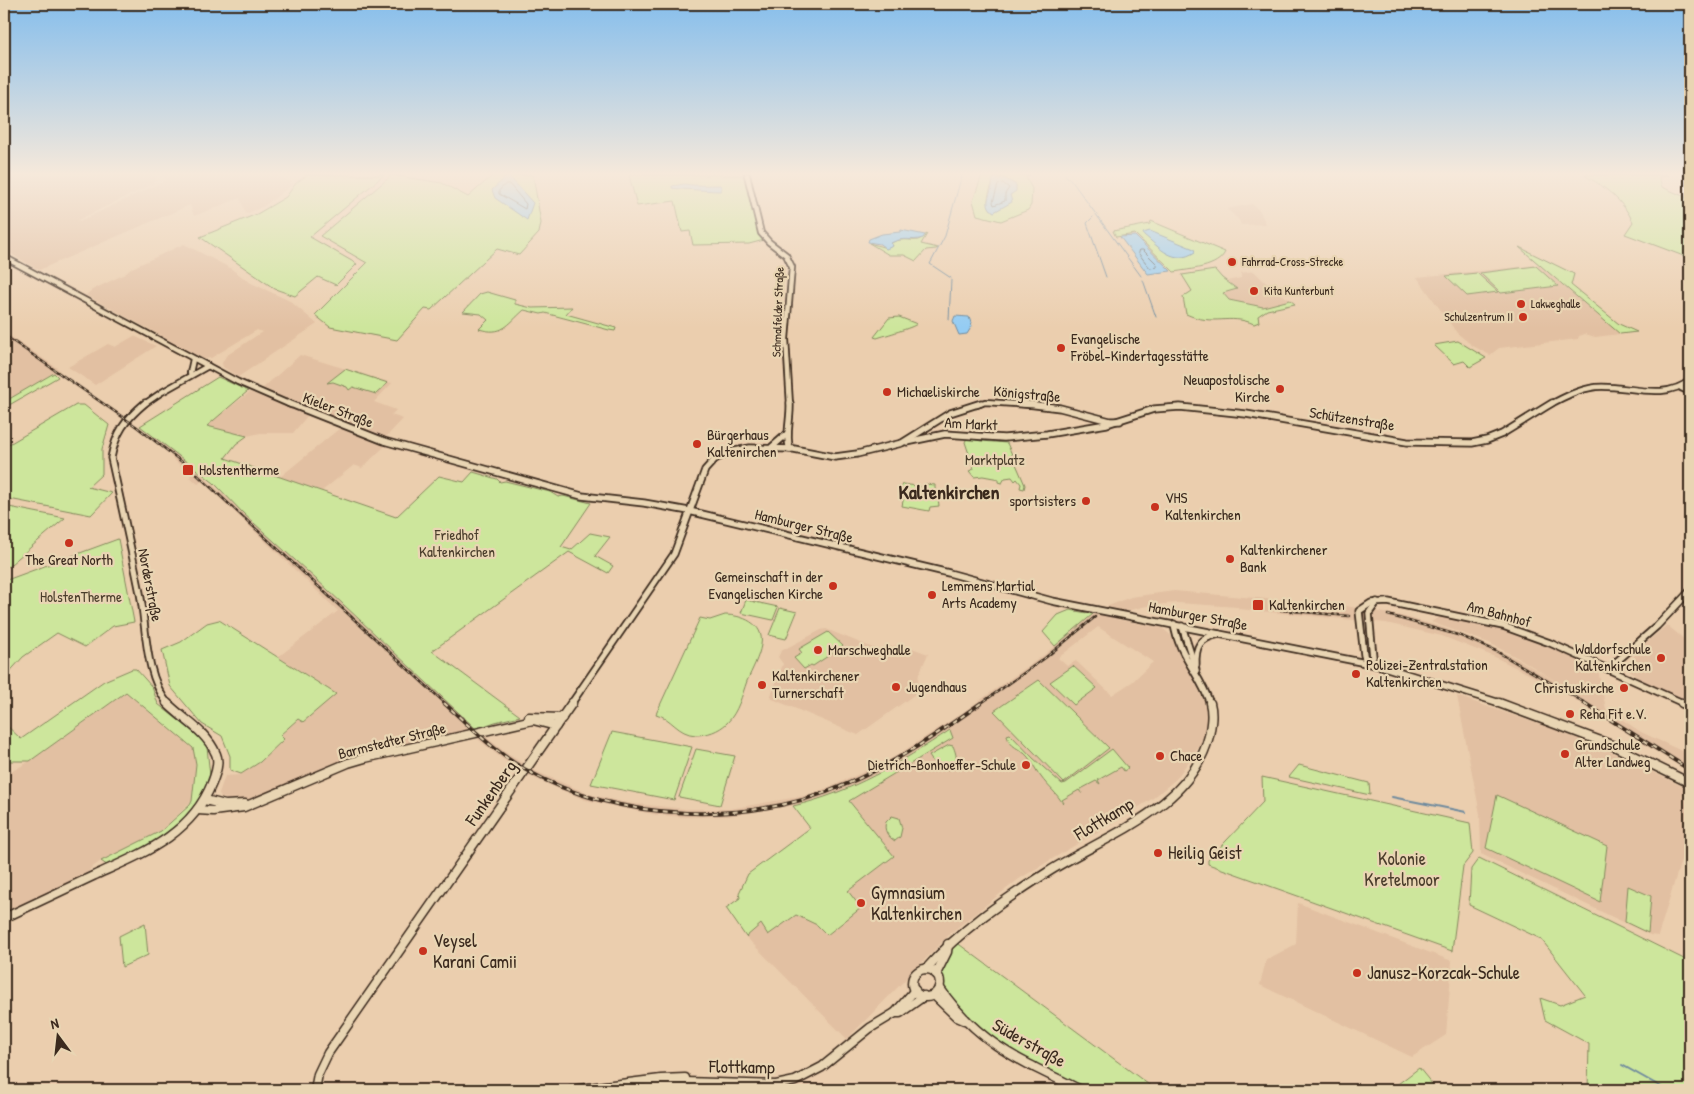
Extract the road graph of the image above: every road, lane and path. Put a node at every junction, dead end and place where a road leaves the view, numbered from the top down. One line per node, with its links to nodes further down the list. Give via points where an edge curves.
1 (760, 226): 12 (main road, Schmalfelder Straße, via 769,242 789,257 792,268 786,339 790,418)
2 (4, 257): 3 (main road, Kieler Straße)
3 (193, 359): 4 (main road, Kieler Straße); 5 (main road)
4 (206, 365): 5 (main road, Norderstraße); 7 (main road, Norderstraße); 18 (main road, Kieler Straße, via 303,410 413,450 582,496)
5 (190, 373): 7 (main road, Norderstraße)
6 (1690, 380): 8 (main road)
7 (180, 381): 33 (main road, Norderstraße, via 151,398 130,417 116,438 111,458 156,687 168,704 206,736 216,756 216,772)
8 (1681, 388): 9 (main road); 10 (main road, Schützenstraße, via 1670,391 1614,387 1580,390 1552,402 1499,435 1474,443 1405,440 1252,415 1186,408 1154,409 1120,421)
9 (1690, 392)
10 (1104, 422): 11 (main road, Königstraße, via 1060,408 995,402 974,404 950,412); 14 (main road, Schützenstraße, via 1068,432)
11 (921, 430): 13 (main road); 15 (main road, Königstraße)
12 (787, 434): 16 (main road); 17 (main road, Schmalfelder Straße)
13 (929, 436): 14 (main road, Am Markt, via 959,434); 15 (main road, Am Markt)
14 (1010, 438)
15 (902, 443): 17 (main road, Königstraße, via 840,457)
16 (772, 447): 17 (main road, Königstraße); 18 (main road, Funkenberg, via 742,449 715,459 703,474)
17 (787, 448)
18 (689, 511): 21 (main road, Hamburger Straße, via 1052,601); 29 (main road, Funkenberg, via 669,562)
19 (1690, 591): 25 (main road)
20 (1376, 602): 24 (main road, via 1369,613 1373,657); 24 (main road, via 1366,603 1359,611); 25 (main road, Am Bahnhof, via 1411,606 1502,626)
21 (1174, 624): 22 (main road, Hamburger Straße); 27 (main road, Flottkamp, via 1182,652)
22 (1182, 626): 23 (main road, Hamburger Straße); 26 (main road, Flottkamp)
23 (1221, 633): 24 (main road, Hamburger Straße); 26 (main road, via 1199,642 1195,652)
24 (1367, 663): 32 (main road, Hamburger Straße, via 1435,682 1566,727)
25 (1610, 670): 28 (main road, Am Bahnhof)
26 (1197, 672): 27 (main road, Flottkamp)
27 (1200, 681): 37 (main road, Flottkamp, via 1210,703 1212,724 1208,743 1196,768 1184,781 1157,807 1055,867)
28 (1690, 706)
29 (562, 718): 30 (main road, Barmstedter Straße, via 538,716); 31 (main road, Funkenberg)
30 (509, 726): 31 (main road, Barmstedter Straße, via 533,720); 34 (main road, Barmstedter Straße, via 348,763)
31 (556, 726): 44 (main road, Funkenberg, via 328,1053)
32 (1690, 783)
33 (205, 800): 34 (main road, Barmstedter Straße, via 226,805); 35 (main road)
34 (257, 802): 35 (main road, Barmstedter Straße, via 232,810)
35 (198, 810): 36 (main road, via 155,847)
36 (4, 918)
37 (948, 944): 38 (main road, Flottkamp); 39 (main road)
38 (926, 968): 39 (main road); 40 (main road, Flottkamp, via 919,970 914,977)
39 (936, 974): 41 (main road, via 939,980)
40 (916, 990): 42 (main road); 43 (main road, Flottkamp)
41 (937, 991): 42 (main road, Flottkamp); 46 (main road, Süderstraße, via 957,1017 986,1040)
42 (924, 996): 43 (main road, Flottkamp, via 900,1013)
43 (895, 1013): 45 (main road, Flottkamp, via 870,1028 822,1068 795,1081 776,1085 686,1082 683,1085 657,1085 647,1082)
44 (315, 1090)
45 (572, 1090)
46 (1081, 1090)

